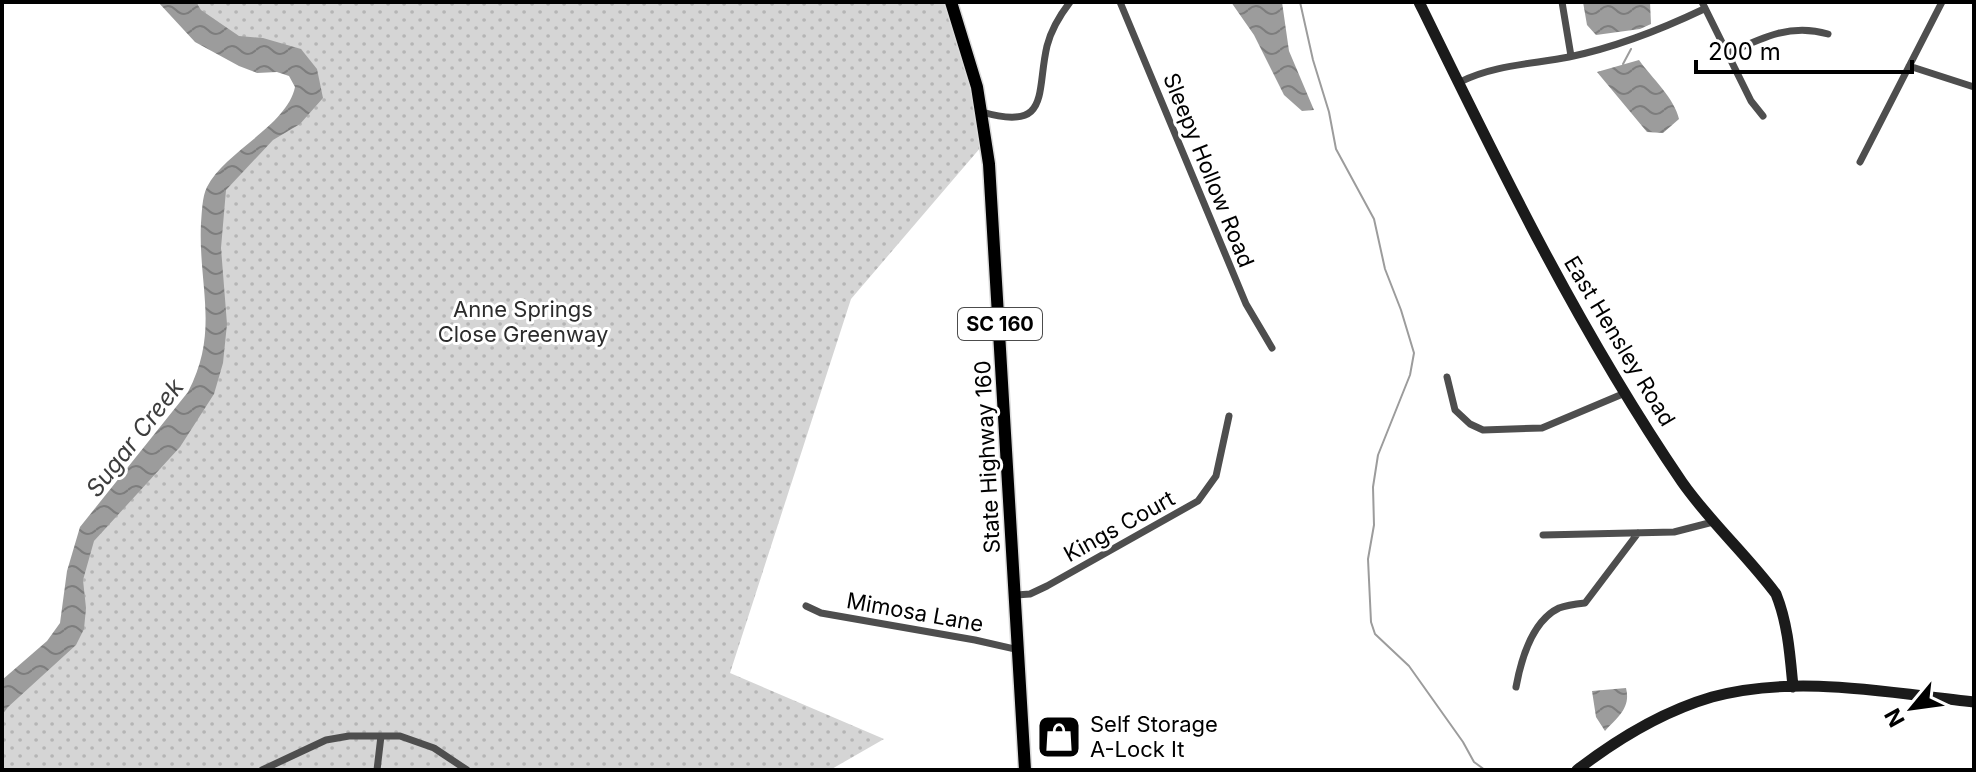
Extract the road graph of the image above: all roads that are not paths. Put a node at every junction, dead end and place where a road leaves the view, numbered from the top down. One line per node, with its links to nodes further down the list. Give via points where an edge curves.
1 (951, 2): 14 (main road, State Highway 160 / SC 160)
2 (1070, 2): 14 (street, via 1049,38 1035,107 1010,118)
3 (1120, 2): 17 (street, Sleepy Hollow Road, via 1236,281)
4 (1419, 2): 12 (main road, East Hensley Road)
5 (1562, 2): 10 (street)
6 (1942, 2): 11 (street)
7 (1703, 6): 9 (street); 10 (street, via 1651,34)
8 (1828, 34): 9 (street, via 1812,29 1779,32)
9 (1727, 54): 15 (street)
10 (1571, 56): 12 (street, via 1485,72)
11 (1909, 66): 13 (street); 16 (street)
12 (1460, 82): 19 (main road, East Hensley Road, via 1574,309)
13 (1974, 87)
14 (982, 112): 24 (main road, State Highway 160 / SC 160, via 993,202)
15 (1763, 116)
16 (1860, 162)
17 (1272, 348)
18 (1447, 377): 19 (street, via 1455,410 1483,430 1542,428)
19 (1625, 393): 21 (main road, East Hensley Road)
20 (1229, 416): 24 (street, Kings Court, via 1216,476 1198,501 1047,586)
21 (1713, 522): 22 (street, via 1674,532); 28 (main road, East Hensley Road, via 1776,594 1789,639)
22 (1638, 533): 23 (street); 27 (street, via 1585,603 1562,606 1543,621)
23 (1543, 535)
24 (1015, 595): 26 (main road, State Highway 160 / SC 160)
25 (806, 606): 26 (street, Mimosa Lane)
26 (1019, 650): 34 (main road, State Highway 160 / SC 160)
27 (1516, 687)
28 (1793, 687): 29 (main road); 35 (main road, via 1712,697 1631,734)
29 (1974, 702)
30 (381, 736): 31 (street, via 326,740); 32 (street); 33 (street, via 400,736 434,748)
31 (262, 770)
32 (377, 770)
33 (467, 770)
34 (1025, 770)
35 (1577, 770)

